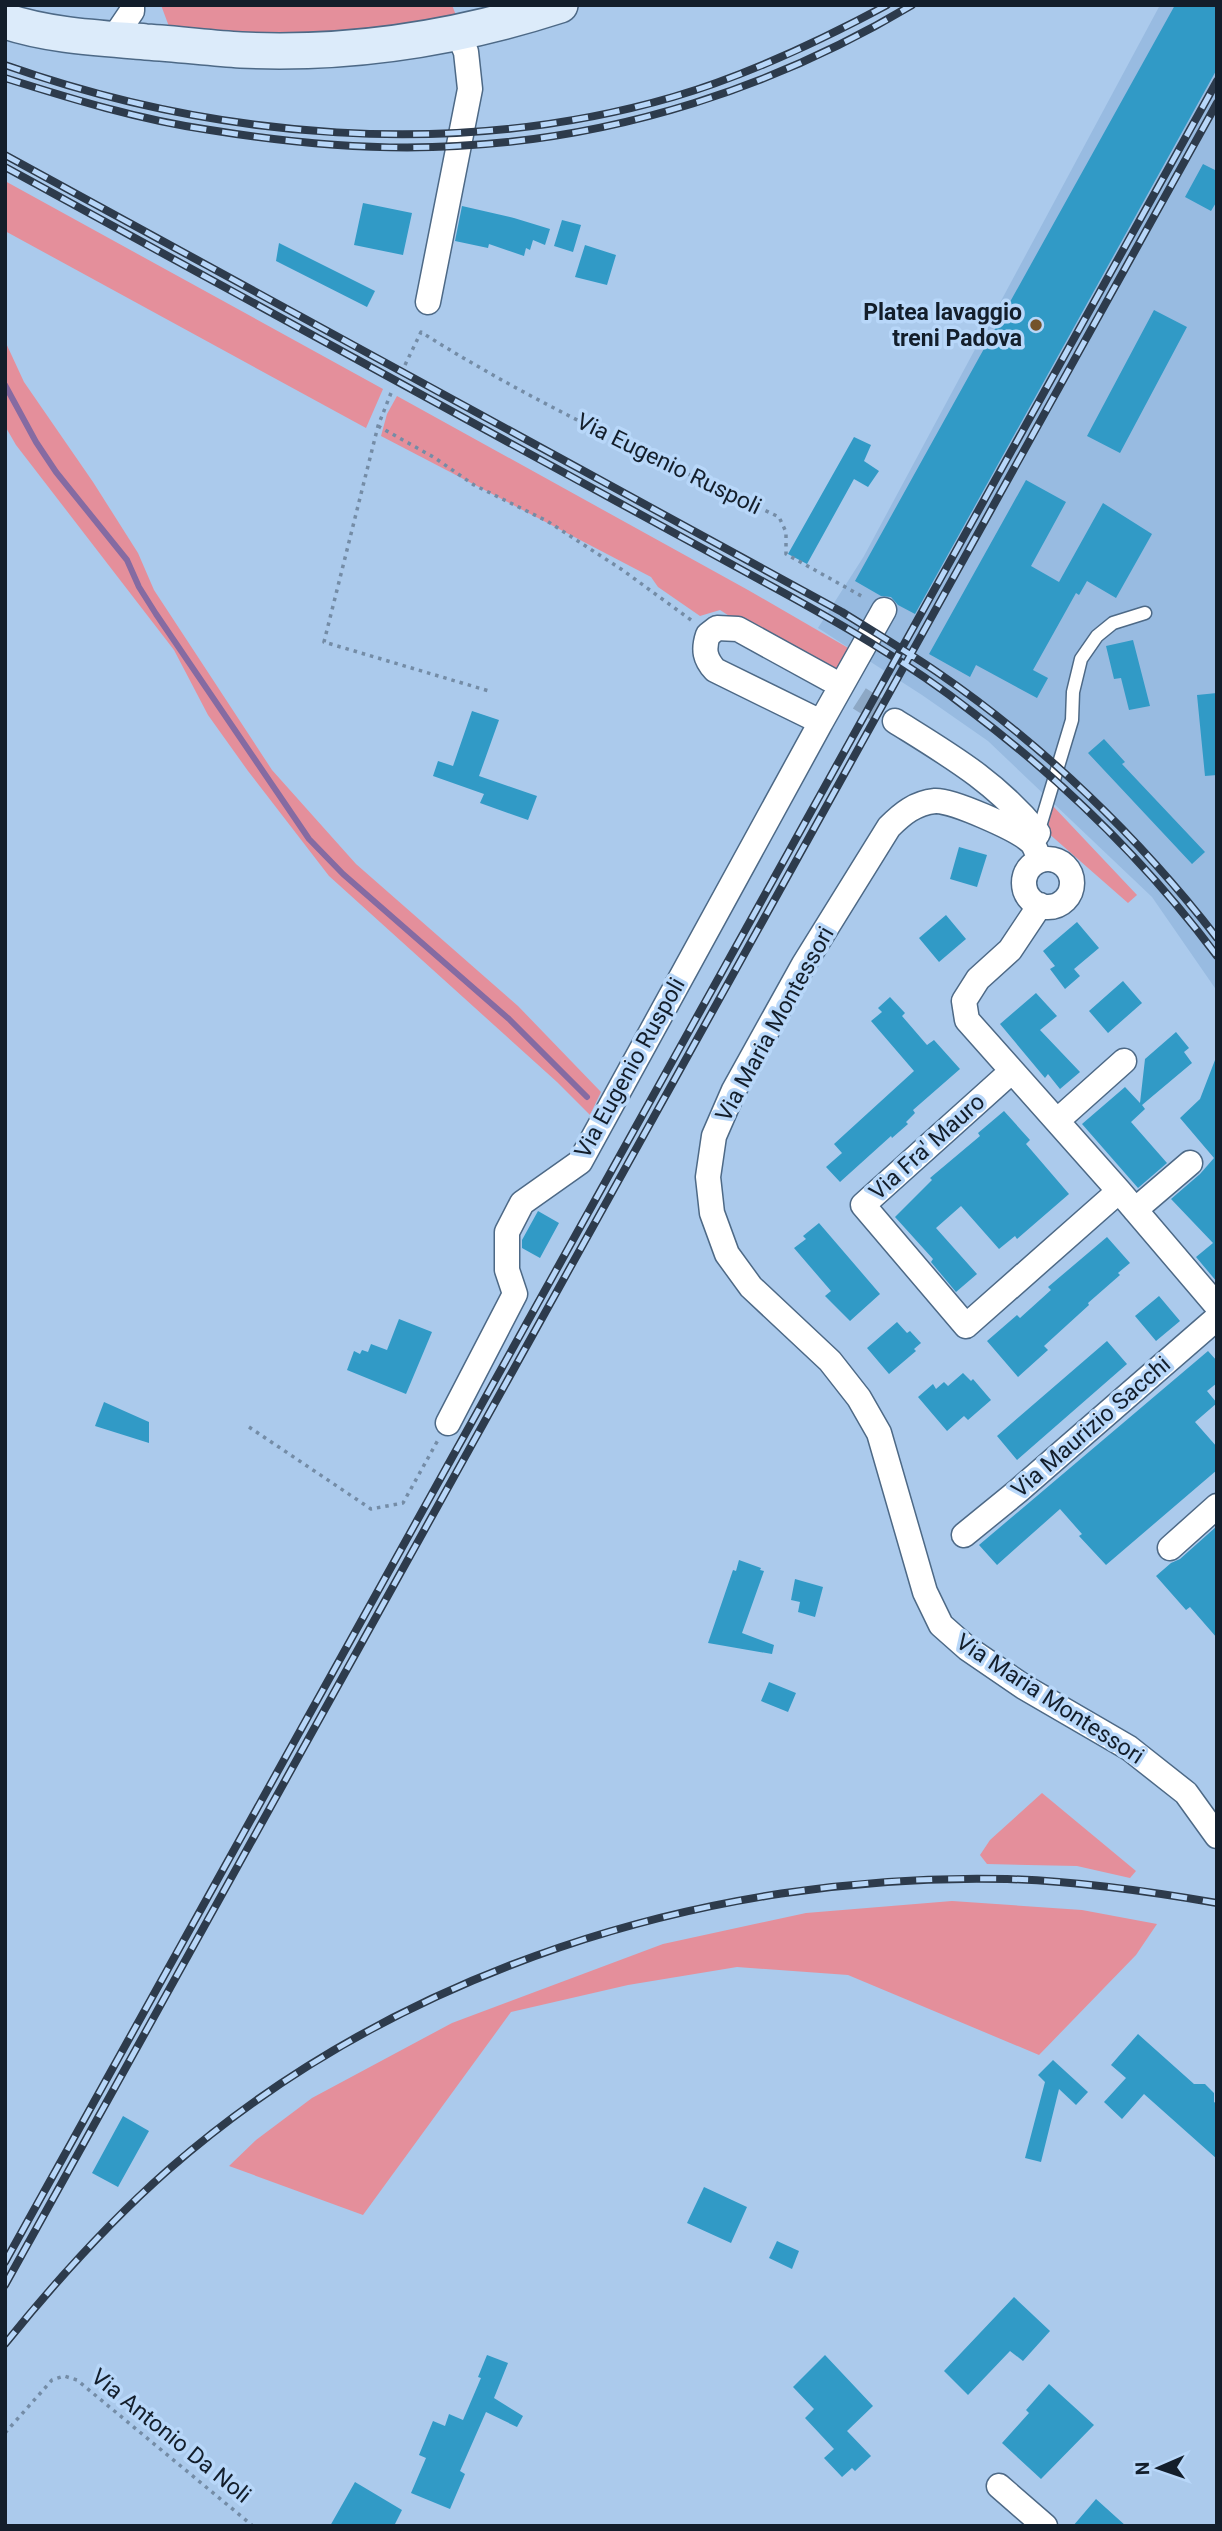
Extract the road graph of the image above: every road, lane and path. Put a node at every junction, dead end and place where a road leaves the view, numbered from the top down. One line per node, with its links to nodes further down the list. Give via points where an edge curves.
1 (132, 5): 5 (street)
2 (560, 5): 4 (main road)
3 (5, 21): 5 (main road)
4 (458, 33): 5 (main road, via 294,50); 6 (street, via 466,52 470,89)
5 (113, 39)
6 (428, 302)
7 (405, 365): 10 (path, Via Eugenio Ruspoli, via 421,332 481,371 585,425 779,517 786,532 786,554)
8 (391, 393): 9 (path)
9 (378, 426): 12 (path, via 474,485 547,522 621,569); 14 (path, via 324,642)
10 (884, 610): 16 (street, Via Eugenio Ruspoli)
11 (1145, 613): 17 (lane, via 1113,623 1081,659 1072,720)
12 (708, 635): 13 (street, via 717,628 738,629); 16 (street, via 705,653 715,670)
13 (829, 679)
14 (489, 691)
15 (895, 721): 17 (street, via 974,771 1018,808)
16 (821, 722): 27 (street, Via Eugenio Ruspoli, via 580,1162 522,1203 507,1232 507,1270 515,1294)
17 (1036, 845): 18 (street, via 1024,885 1031,900); 18 (street, Via Maria Montessori, via 1059,861 1072,881 1061,903); 32 (street, Via Maria Montessori, via 962,807 938,801 912,808 889,827 804,964 734,1090 715,1136 708,1177 712,1213 727,1254 751,1287 830,1361 859,1398 878,1433 925,1592 941,1625 1024,1687 1129,1748 1186,1793)
18 (1040, 905): 20 (street, via 1010,950 978,979 964,1001 967,1020)
19 (1124, 1061): 21 (street)
20 (1012, 1071): 21 (street); 23 (street, Via Fra' Mauro, via 863,1205 966,1326)
21 (1058, 1120): 23 (street)
22 (1190, 1163): 24 (street)
23 (1119, 1191): 24 (street)
24 (1135, 1210): 25 (street)
25 (1217, 1306)
26 (1217, 1318): 30 (street, Via Maurizio Sacchi)
27 (448, 1423): 28 (path, via 403,1503 371,1509)
28 (249, 1427)
29 (1217, 1506): 31 (street)
30 (964, 1535)
31 (1170, 1548)
32 (1217, 1836)
33 (5, 2433): 35 (path, Via Antonio Da Noli, via 52,2380 64,2376 77,2380)
34 (999, 2486): 36 (street)
35 (253, 2526)
36 (1045, 2526)

